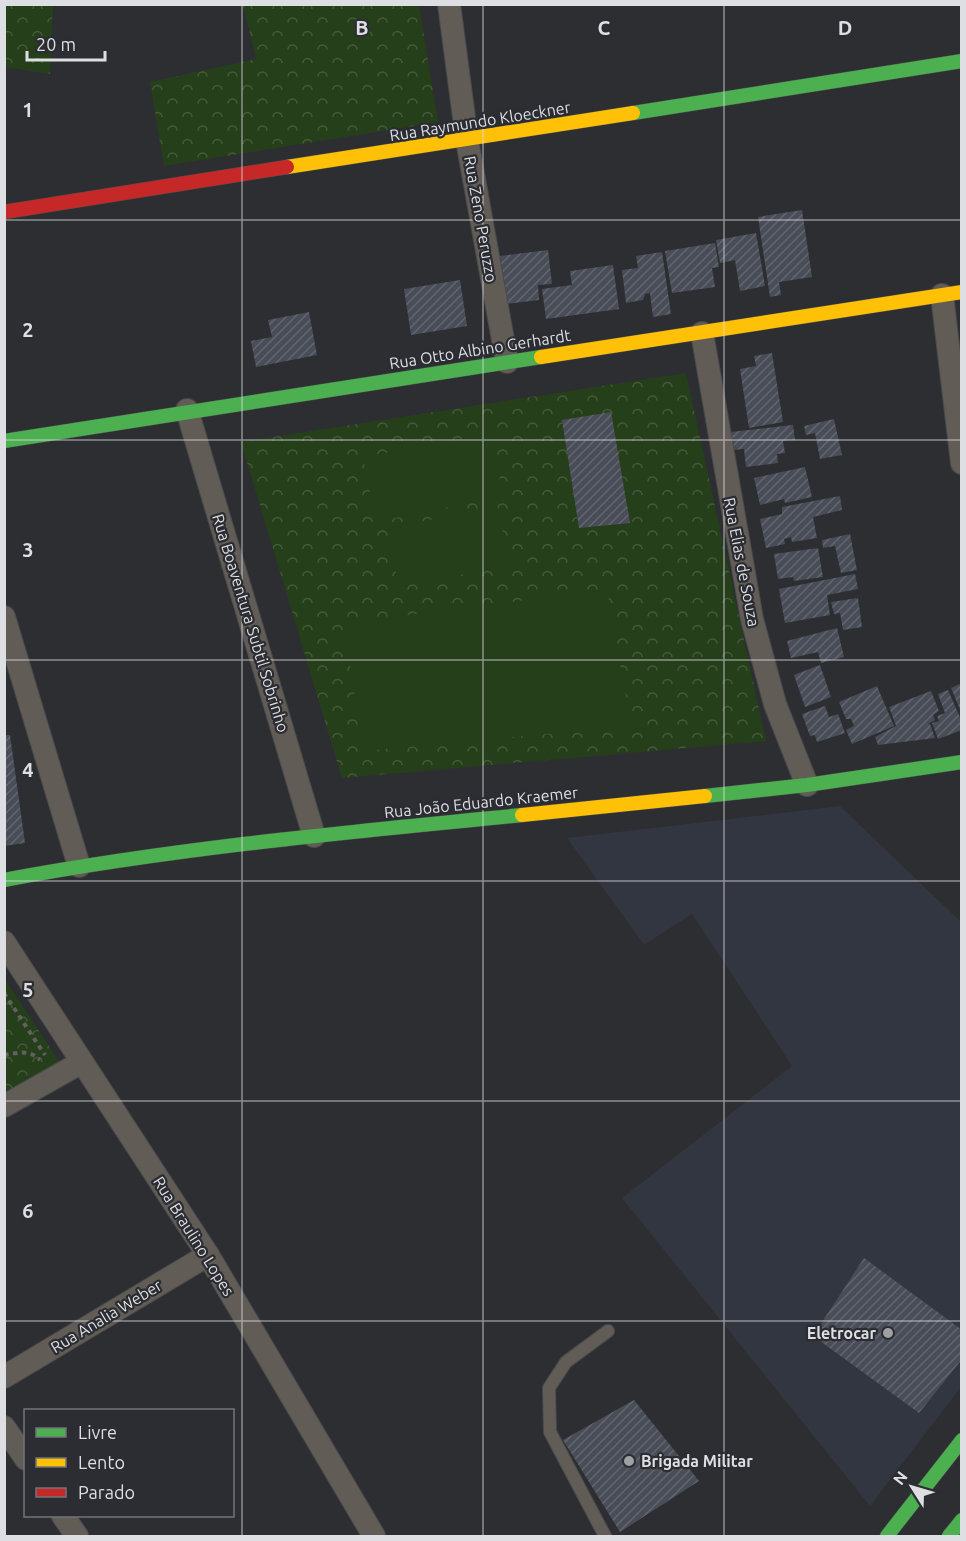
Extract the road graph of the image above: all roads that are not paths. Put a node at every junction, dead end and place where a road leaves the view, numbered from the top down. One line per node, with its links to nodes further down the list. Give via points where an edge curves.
1 (449, 4): 3 (street, Rua Zeno Peruzzo)
2 (962, 61): 3 (street, Rua Raymundo Kloeckner)
3 (467, 140): 4 (street, Rua Raymundo Kloeckner); 7 (street, Rua Zeno Peruzzo)
4 (4, 212)
5 (952, 293): 6 (street, Rua Otto Albino Gerhardt); 10 (street)
6 (702, 333): 7 (street, Rua Otto Albino Gerhardt); 13 (street, Rua Elias de Souza, via 752,619 775,704)
7 (507, 362): 8 (street, Rua Otto Albino Gerhardt)
8 (188, 410): 9 (street, Rua Otto Albino Gerhardt); 14 (street, Rua Boaventura Subtil Sobrinho)
9 (4, 441)
10 (962, 463)
11 (4, 618): 15 (street)
12 (962, 762): 13 (street, Rua João Eduardo Kraemer)
13 (807, 785): 14 (street, Rua João Eduardo Kraemer)
14 (314, 836): 15 (street, Rua João Eduardo Kraemer)
15 (79, 866): 16 (street, Rua João Eduardo Kraemer)
16 (4, 879)
17 (4, 942): 18 (street, Rua Braulino Lopes)
18 (82, 1062): 19 (street); 20 (street, Rua Braulino Lopes)
19 (4, 1106)
20 (208, 1255): 22 (street, Rua Analia Weber); 29 (street, Rua Braulino Lopes)
21 (608, 1331): 30 (lane, via 566,1362 549,1388 550,1432)
22 (4, 1377)
23 (4, 1427): 25 (street)
24 (962, 1440): 31 (street)
25 (24, 1456)
26 (64, 1517): 28 (street)
27 (962, 1520): 32 (street)
28 (76, 1536)
29 (374, 1536)
30 (605, 1536)
31 (887, 1536)
32 (949, 1536)

